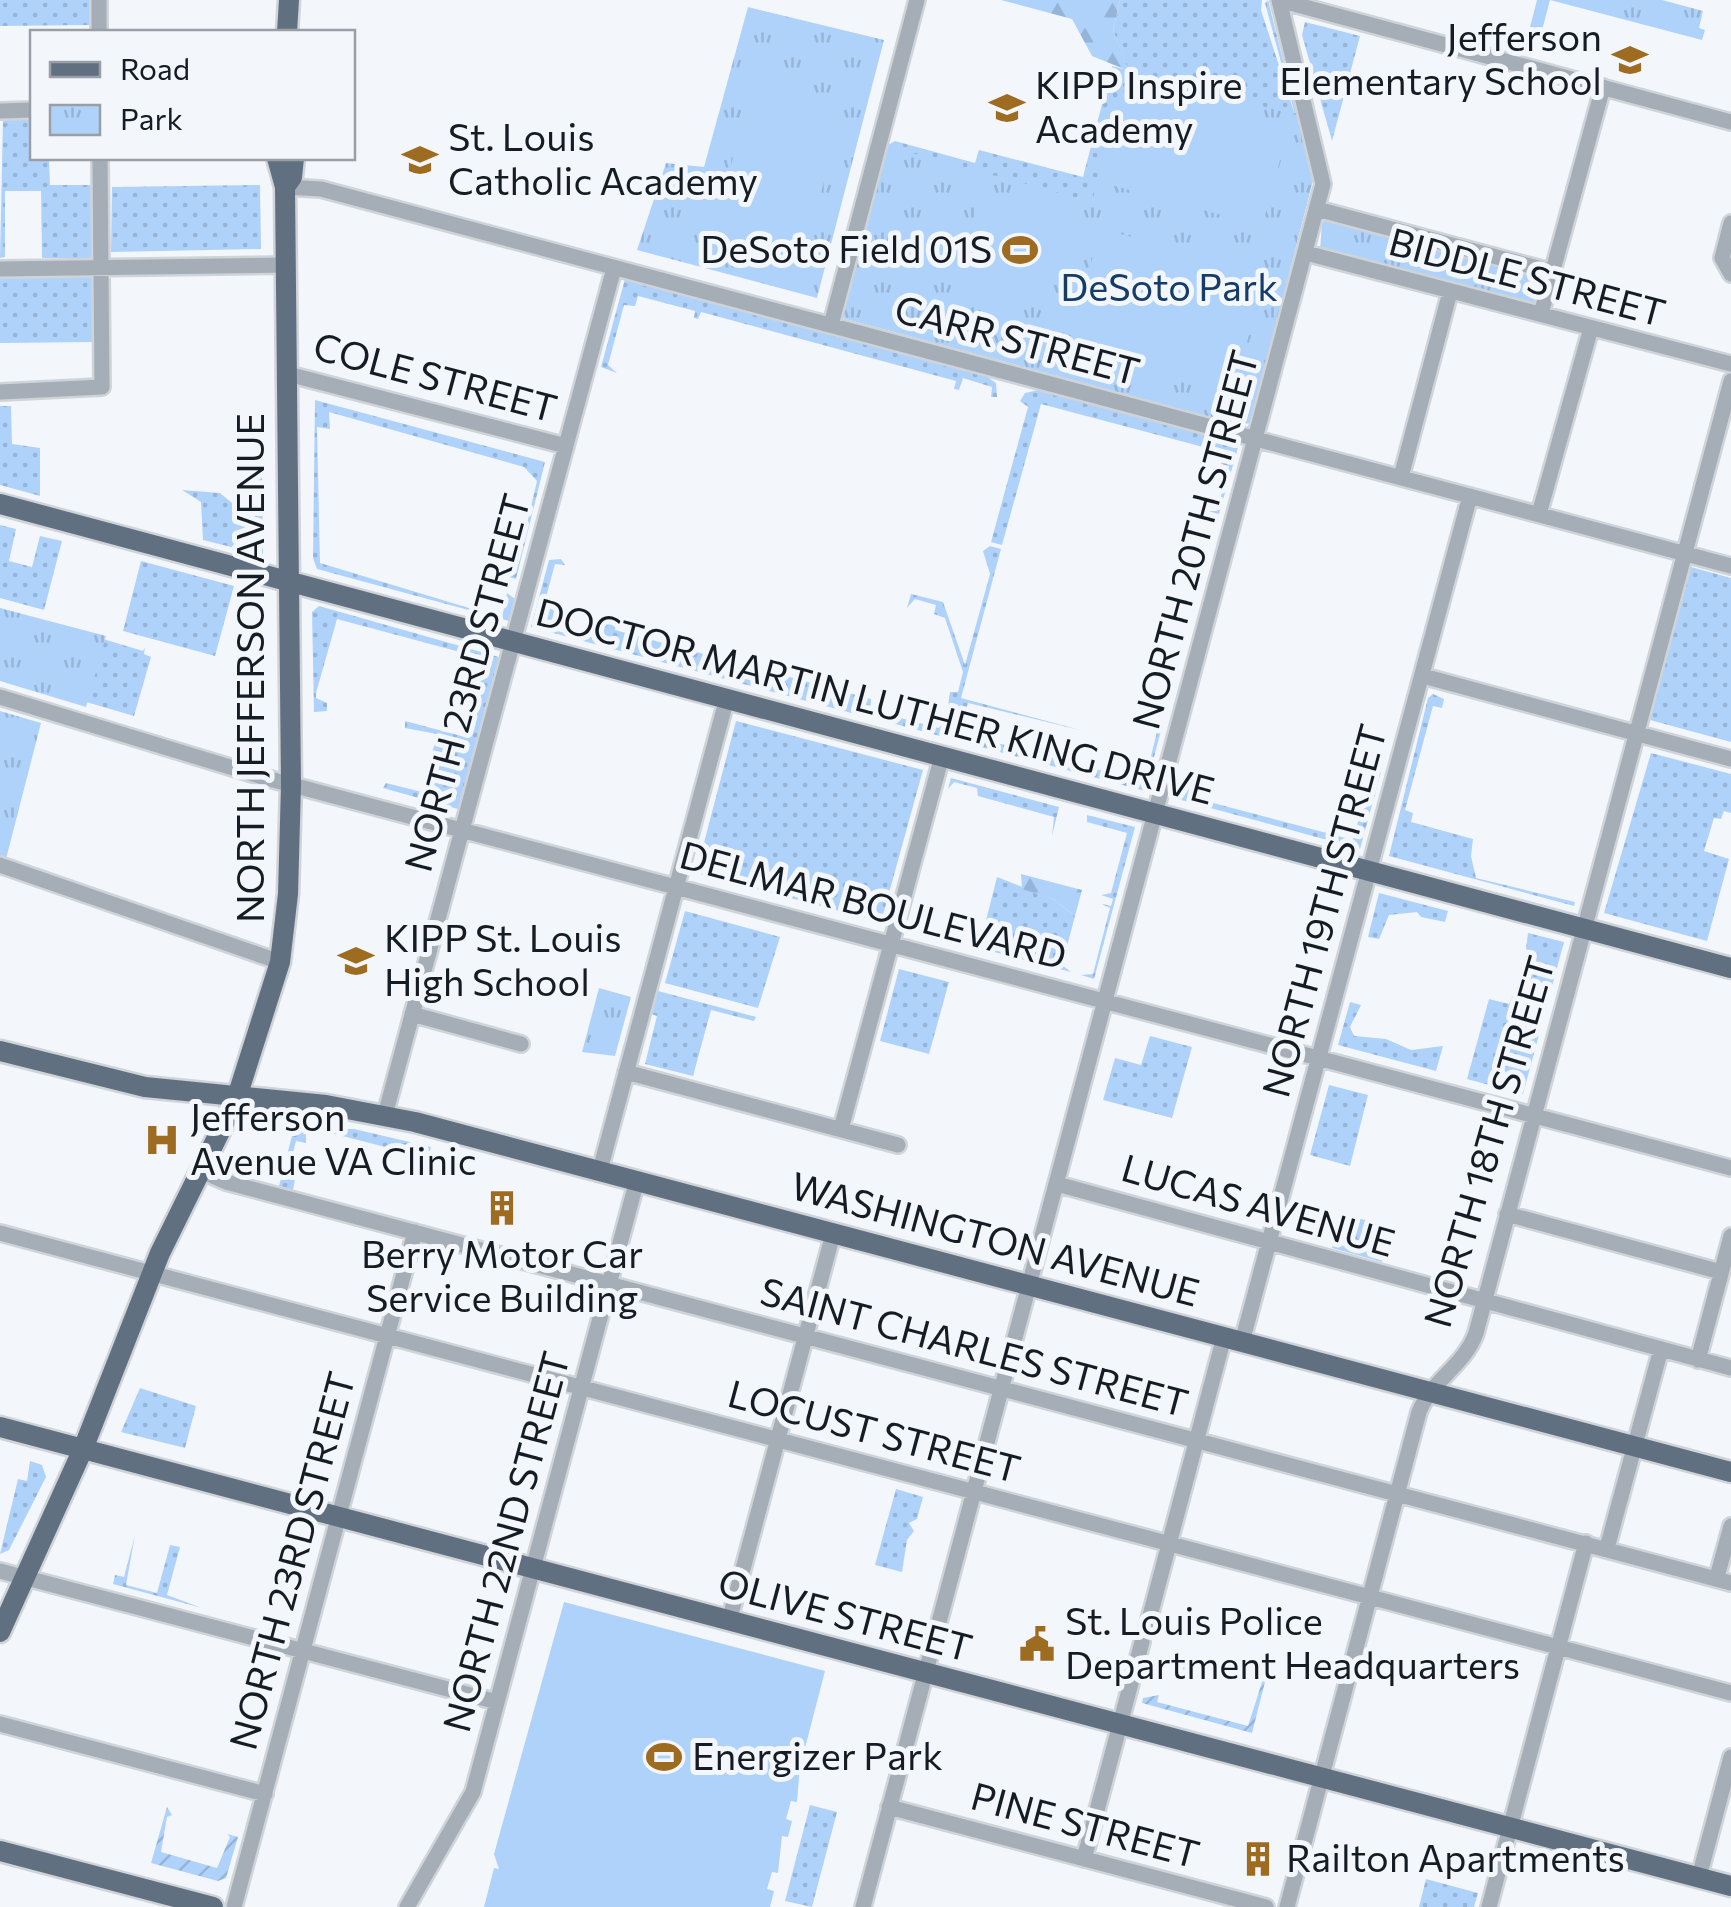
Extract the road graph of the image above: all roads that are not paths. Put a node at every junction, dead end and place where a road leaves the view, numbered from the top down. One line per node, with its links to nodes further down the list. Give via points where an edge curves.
1 (99, 0): 5 (street)
2 (289, 0): 6 (main road)
3 (917, 0): 26 (street)
4 (1279, 0): 7 (street); 15 (street, NORTH 20TH STREET, via 1324,174)
5 (99, 30)
6 (287, 30)
7 (1603, 87): 10 (street); 22 (street)
8 (0, 110): 9 (street)
9 (30, 110)
10 (1731, 122)
11 (100, 160): 19 (street)
12 (277, 160): 14 (main road, NORTH JEFFERSON AVENUE)
13 (294, 160): 14 (main road, NORTH JEFFERSON AVENUE)
14 (285, 187): 18 (main road, NORTH JEFFERSON AVENUE); 20 (street, CARR STREET, via 322,189)
15 (1317, 209): 17 (street, NORTH 20TH STREET); 22 (street)
16 (1731, 223): 23 (street, via 1722,258)
17 (1306, 253): 24 (street, BIDDLE STREET); 32 (street, NORTH 20TH STREET)
18 (286, 265): 19 (street); 29 (main road, NORTH JEFFERSON AVENUE)
19 (101, 268): 21 (street); 31 (street, via 102,386)
20 (614, 268): 26 (street, CARR STREET); 33 (street, NORTH 23RD STREET)
21 (0, 269)
22 (1552, 272): 25 (street)
23 (1731, 274)
24 (1450, 292): 25 (street, BIDDLE STREET); 34 (street)
25 (1541, 314): 27 (street, BIDDLE STREET)
26 (830, 325): 32 (street, CARR STREET)
27 (1591, 328): 28 (street, BIDDLE STREET); 37 (street)
28 (1731, 364)
29 (288, 374): 33 (street, COLE STREET); 40 (main road, NORTH JEFFERSON AVENUE)
30 (1731, 381): 38 (street, NORTH 18TH STREET)
31 (0, 392)
32 (1256, 438): 34 (street, CARR STREET); 49 (street, NORTH 20TH STREET)
33 (566, 446): 41 (street, NORTH 23RD STREET)
34 (1401, 478): 35 (street, CARR STREET)
35 (1470, 496): 37 (street, CARR STREET); 42 (street, NORTH 19TH STREET)
36 (0, 504): 40 (main road, DOCTOR MARTIN LUTHER KING DRIVE)
37 (1539, 514): 38 (street, CARR STREET)
38 (1684, 554): 39 (street, CARR STREET); 45 (street, NORTH 18TH STREET)
39 (1731, 566)
40 (289, 582): 41 (main road, DOCTOR MARTIN LUTHER KING DRIVE); 48 (main road, NORTH JEFFERSON AVENUE)
41 (513, 641): 44 (main road, DOCTOR MARTIN LUTHER KING DRIVE); 50 (street, NORTH 23RD STREET)
42 (1423, 676): 45 (street); 52 (street, NORTH 19TH STREET)
43 (0, 697): 48 (street, DELMAR BOULEVARD)
44 (727, 698): 46 (main road, DOCTOR MARTIN LUTHER KING DRIVE); 53 (street)
45 (1636, 733): 47 (street); 54 (street, NORTH 18TH STREET)
46 (942, 756): 49 (main road, DOCTOR MARTIN LUTHER KING DRIVE); 55 (street)
47 (1731, 758)
48 (291, 785): 50 (street, DELMAR BOULEVARD); 56 (main road, NORTH JEFFERSON AVENUE)
49 (1156, 814): 52 (main road, DOCTOR MARTIN LUTHER KING DRIVE); 58 (street, NORTH 20TH STREET)
50 (462, 829): 53 (street, DELMAR BOULEVARD); 59 (street, NORTH 23RD STREET)
51 (0, 865): 56 (street)
52 (1370, 871): 54 (main road, DOCTOR MARTIN LUTHER KING DRIVE); 62 (street, NORTH 19TH STREET)
53 (677, 886): 55 (street, DELMAR BOULEVARD); 63 (street)
54 (1583, 928): 57 (main road, DOCTOR MARTIN LUTHER KING DRIVE); 66 (street, NORTH 18TH STREET)
55 (892, 944): 58 (street, DELMAR BOULEVARD); 67 (street)
56 (280, 962): 64 (main road, NORTH JEFFERSON AVENUE)
57 (1731, 968)
58 (1106, 1002): 62 (street, DELMAR BOULEVARD); 73 (street, NORTH 20TH STREET)
59 (412, 1014): 60 (street); 65 (street, NORTH 23RD STREET)
60 (520, 1044)
61 (0, 1051): 64 (main road, WASHINGTON AVENUE, via 145,1087)
62 (1319, 1058): 66 (street, DELMAR BOULEVARD); 79 (street, NORTH 19TH STREET)
63 (626, 1072): 67 (street); 70 (street)
64 (237, 1097): 65 (main road, WASHINGTON AVENUE); 71 (main road, NORTH JEFFERSON AVENUE)
65 (385, 1115): 70 (main road, WASHINGTON AVENUE)
66 (1534, 1115): 69 (street, DELMAR BOULEVARD); 74 (street, NORTH 18TH STREET)
67 (842, 1130): 68 (street)
68 (898, 1144)
69 (1731, 1168)
70 (600, 1170): 72 (main road, WASHINGTON AVENUE)
71 (201, 1171): 75 (street, SAINT CHARLES STREET); 81 (main road, NORTH JEFFERSON AVENUE)
72 (637, 1180): 77 (main road, WASHINGTON AVENUE); 82 (street, NORTH 22ND STREET)
73 (1057, 1184): 79 (street, LUCAS AVENUE); 83 (street, NORTH 20TH STREET)
74 (1507, 1214): 80 (street); 84 (street, NORTH 18TH STREET)
75 (414, 1232): 82 (street, SAINT CHARLES STREET); 85 (street, NORTH 23RD STREET)
76 (0, 1233): 81 (street, LOCUST STREET)
77 (833, 1234): 83 (main road, WASHINGTON AVENUE); 86 (street)
78 (1731, 1236): 80 (street)
79 (1269, 1242): 84 (street, LUCAS AVENUE); 87 (street, NORTH 19TH STREET)
80 (1721, 1272): 89 (street)
81 (152, 1273): 85 (street, LOCUST STREET); 98 (main road, NORTH JEFFERSON AVENUE)
82 (609, 1284): 86 (street, SAINT CHARLES STREET); 91 (street, NORTH 22ND STREET)
83 (1029, 1285): 87 (main road, WASHINGTON AVENUE); 92 (street, NORTH 20TH STREET)
84 (1483, 1302): 88 (street, LUCAS AVENUE); 93 (street, NORTH 18TH STREET, via 1469,1349)
85 (387, 1336): 91 (street, LOCUST STREET); 102 (street, NORTH 23RD STREET)
86 (804, 1336): 92 (street, SAINT CHARLES STREET); 95 (street)
87 (1233, 1339): 93 (main road, WASHINGTON AVENUE); 96 (street, NORTH 19TH STREET)
88 (1660, 1349): 89 (street, LUCAS AVENUE); 97 (street)
89 (1698, 1360): 90 (street, LUCAS AVENUE)
90 (1731, 1368)
91 (582, 1388): 95 (street, LOCUST STREET); 108 (street, NORTH 22ND STREET)
92 (1000, 1388): 96 (street, SAINT CHARLES STREET); 100 (street, NORTH 20TH STREET)
93 (1430, 1392): 97 (main road, WASHINGTON AVENUE); 101 (street, NORTH 18TH STREET)
94 (0, 1427): 98 (main road, OLIVE STREET)
95 (777, 1440): 100 (street, LOCUST STREET); 112 (street)
96 (1196, 1440): 101 (street, SAINT CHARLES STREET); 105 (street, NORTH 19TH STREET)
97 (1634, 1446): 99 (main road, WASHINGTON AVENUE); 106 (street)
98 (83, 1450): 102 (main road, OLIVE STREET); 109 (main road, NORTH JEFFERSON AVENUE)
99 (1731, 1472)
100 (973, 1492): 105 (street, LOCUST STREET); 116 (street, NORTH 20TH STREET)
101 (1397, 1494): 104 (street, SAINT CHARLES STREET); 111 (street, NORTH 18TH STREET)
102 (338, 1518): 108 (main road, OLIVE STREET); 115 (street, NORTH 23RD STREET)
103 (1731, 1526): 110 (street)
104 (1586, 1543): 106 (street, SAINT CHARLES STREET); 114 (street)
105 (1168, 1544): 111 (street, LOCUST STREET); 120 (street, NORTH 19TH STREET)
106 (1608, 1548): 110 (street, SAINT CHARLES STREET)
107 (0, 1570): 109 (street)
108 (534, 1570): 112 (main road, OLIVE STREET); 118 (street, NORTH 22ND STREET)
109 (26, 1577): 113 (main road, NORTH JEFFERSON AVENUE); 115 (street)
110 (1724, 1580)
111 (1370, 1597): 114 (street, LOCUST STREET); 122 (street, NORTH 18TH STREET)
112 (729, 1621): 116 (main road, OLIVE STREET)
113 (0, 1632)
114 (1559, 1648): 117 (street, LOCUST STREET); 125 (street)
115 (303, 1650): 118 (street); 123 (street, NORTH 23RD STREET)
116 (923, 1674): 120 (main road, OLIVE STREET); 124 (street, NORTH 20TH STREET)
117 (1731, 1693)
118 (498, 1702): 132 (street, NORTH 22ND STREET, via 467,1805)
119 (0, 1724): 123 (street)
120 (1120, 1724): 122 (main road, OLIVE STREET); 127 (street, NORTH 19TH STREET)
121 (1731, 1757): 128 (street)
122 (1322, 1778): 125 (main road, OLIVE STREET); 135 (street, NORTH 18TH STREET)
123 (265, 1794): 131 (street, NORTH 23RD STREET)
124 (888, 1808): 127 (street, PINE STREET); 133 (street, NORTH 20TH STREET)
125 (1511, 1828): 128 (main road, OLIVE STREET); 136 (street)
126 (0, 1851): 130 (main road)
127 (1084, 1859): 134 (street, PINE STREET)
128 (1699, 1877): 129 (main road, OLIVE STREET)
129 (1731, 1886)
130 (213, 1907)
131 (234, 1907)
132 (407, 1907)
133 (863, 1907)
134 (1266, 1907)
135 (1288, 1907)
136 (1489, 1907)

